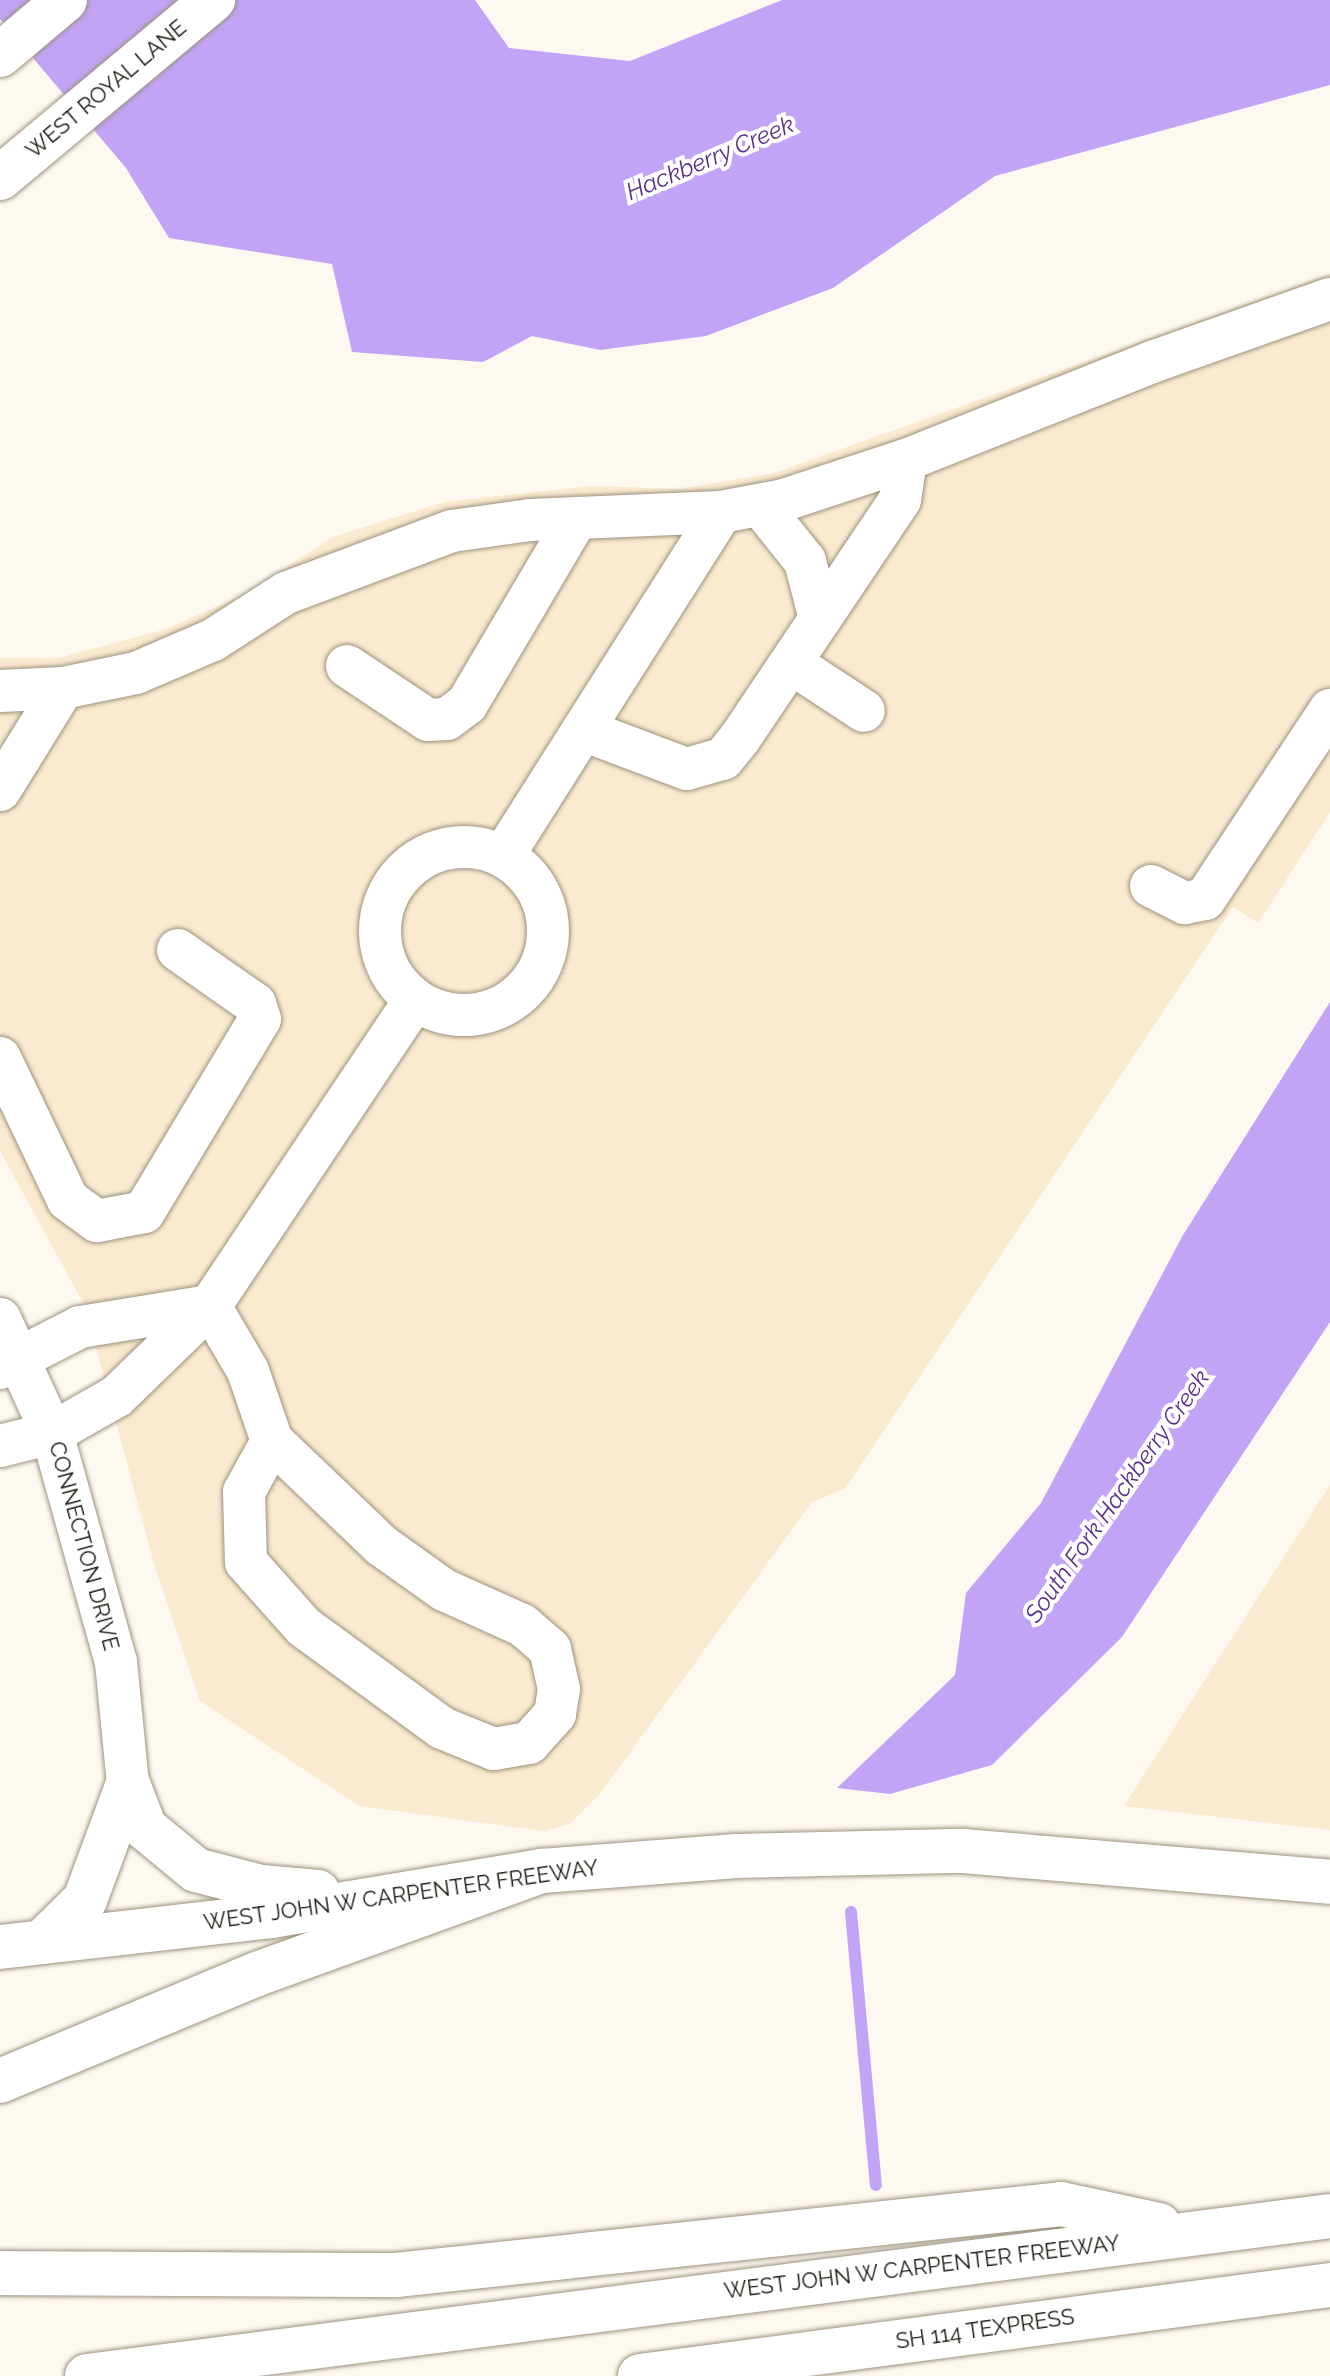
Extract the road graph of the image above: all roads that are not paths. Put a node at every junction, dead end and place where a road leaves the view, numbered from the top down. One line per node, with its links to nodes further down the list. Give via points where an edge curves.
1 (65, 0): 3 (main road)
2 (213, 0): 4 (main road, WEST ROYAL LANE)
3 (0, 55)
4 (7, 172)
5 (1330, 299): 6 (street, via 1152,362)
6 (906, 460): 7 (street); 9 (street, via 900,500)
7 (740, 508): 8 (street); 9 (street, via 805,561); 16 (street)
8 (577, 518): 11 (street, via 467,704 447,719 428,720); 12 (street, via 452,531 286,593 213,640 136,673)
9 (820, 619): 10 (street)
10 (791, 663): 15 (street); 16 (street, via 723,759 687,769)
11 (347, 666)
12 (63, 688): 13 (street); 17 (street)
13 (0, 691)
14 (1330, 710): 19 (street, via 1205,899 1185,903)
15 (864, 711)
16 (583, 730): 18 (street)
17 (0, 790)
18 (503, 856): 21 (street, via 449,848 422,858 400,876 385,900 380,927 383,955 395,980); 21 (street, via 525,873 544,909 546,950 535,975 518,996 494,1010 467,1015 439,1012)
19 (1151, 886)
20 (178, 950): 22 (street, via 255,1004 260,1019 144,1212 97,1221 68,1200)
21 (415, 1000): 23 (street)
22 (0, 1058)
23 (210, 1306): 24 (street, via 80,1327); 25 (street, via 117,1396); 26 (street, via 248,1371)
24 (6, 1347): 25 (street, CONNECTION DRIVE)
25 (52, 1433): 27 (street); 28 (street, CONNECTION DRIVE, via 116,1662)
26 (272, 1441): 26 (street, via 244,1492 246,1562 304,1627 442,1728 494,1749 529,1743 555,1714 559,1689 550,1649 522,1625 444,1590 381,1545)
27 (0, 1446)
28 (128, 1784): 31 (main road, via 145,1828 196,1870 261,1887); 32 (main road, via 85,1900)
29 (542, 1871): 30 (main road, WEST JOHN W CARPENTER FREEWAY, via 736,1856 936,1850 1061,1855 1217,1875); 31 (main road, WEST JOHN W CARPENTER FREEWAY); 34 (main road, via 257,1974)
30 (1330, 1882)
31 (376, 1897): 32 (main road, WEST JOHN W CARPENTER FREEWAY, via 272,1916)
32 (42, 1942): 33 (main road, WEST JOHN W CARPENTER FREEWAY)
33 (0, 1947)
34 (0, 2081)
35 (1330, 2216): 36 (main road, WEST JOHN W CARPENTER FREEWAY)
36 (1188, 2232): 37 (main road, via 1061,2204 396,2275); 39 (main road, WEST JOHN W CARPENTER FREEWAY)
37 (0, 2273)
38 (1330, 2285): 40 (main road, SH 114 TEXPRESS)
39 (87, 2376)
40 (640, 2376)

